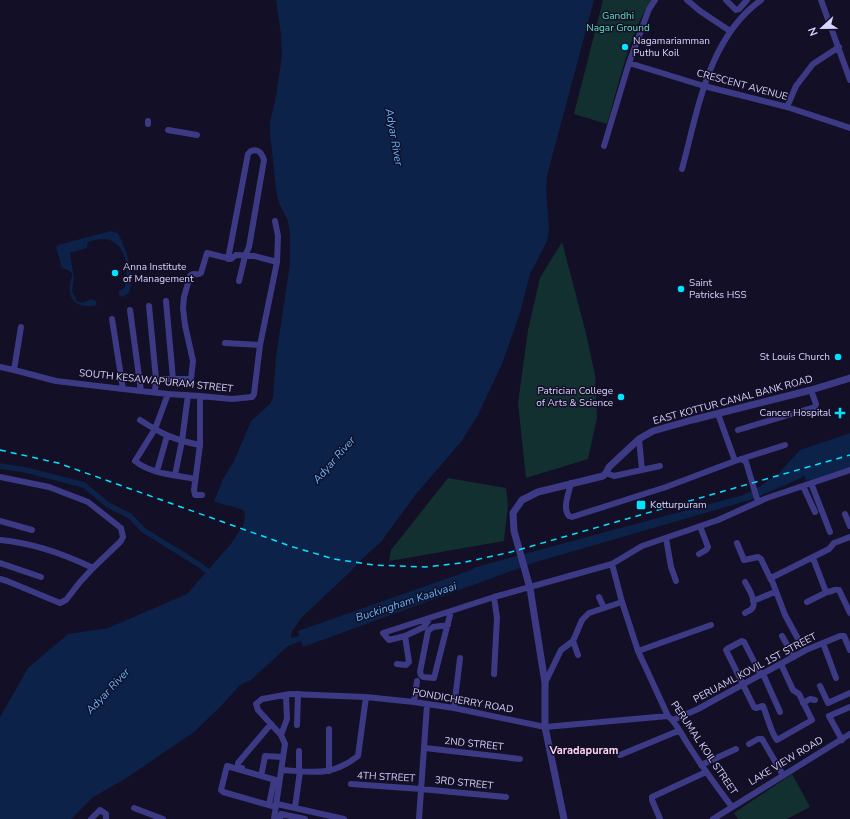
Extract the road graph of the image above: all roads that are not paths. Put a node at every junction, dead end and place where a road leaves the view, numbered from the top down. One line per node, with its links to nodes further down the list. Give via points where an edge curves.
1 (655, 0): 9 (street, via 649,9)
2 (687, 0): 7 (street)
3 (726, 0): 4 (street, via 736,10)
4 (746, 0)
5 (821, 0): 8 (street)
6 (756, 1): 7 (street)
7 (730, 31): 11 (street)
8 (838, 47): 10 (street); 12 (street, via 813,64 796,86)
9 (629, 63): 11 (street, CRESCENT AVENUE); 16 (street)
10 (850, 80)
11 (704, 86): 12 (street, CRESCENT AVENUE); 17 (street)
12 (787, 107): 13 (street, CRESCENT AVENUE)
13 (850, 128)
14 (168, 130): 15 (street)
15 (197, 135)
16 (604, 146)
17 (682, 169)
18 (275, 222): 21 (street, SOUTH KESAWAPURAM STREET, via 278,236)
19 (245, 256): 20 (street, via 236,255 233,259); 20 (street, via 249,247 264,160 258,150 248,154); 21 (street); 22 (street)
20 (228, 258): 34 (street, via 207,253 202,273 190,276 184,297 184,308 193,361 191,380)
21 (277, 262): 29 (street, SOUTH KESAWAPURAM STREET)
22 (239, 281)
23 (166, 301): 34 (street)
24 (149, 306): 33 (street)
25 (130, 310): 37 (street)
26 (112, 319): 35 (street)
27 (21, 327): 31 (street)
28 (225, 343): 29 (street)
29 (260, 345): 41 (street, SOUTH KESAWAPURAM STREET, via 252,397 232,399)
30 (0, 368): 31 (street, SOUTH KESAWAPURAM STREET)
31 (14, 370): 35 (street, SOUTH KESAWAPURAM STREET, via 56,381)
32 (850, 378): 36 (street, EAST KOTTUR CANAL BANK ROAD)
33 (156, 379): 34 (street); 38 (street)
34 (173, 379)
35 (123, 389): 37 (street, SOUTH KESAWAPURAM STREET)
36 (811, 390): 42 (street, EAST KOTTUR CANAL BANK ROAD); 45 (street, via 816,402 814,407)
37 (141, 391): 38 (street, SOUTH KESAWAPURAM STREET)
38 (155, 392): 39 (street, SOUTH KESAWAPURAM STREET)
39 (168, 394): 40 (street, SOUTH KESAWAPURAM STREET); 44 (street)
40 (188, 395): 41 (street, SOUTH KESAWAPURAM STREET); 48 (street)
41 (200, 396): 49 (street)
42 (718, 414): 47 (street, EAST KOTTUR CANAL BANK ROAD, via 661,428); 51 (street)
43 (140, 420): 44 (street)
44 (155, 429): 46 (street); 55 (street, via 135,461)
45 (738, 430)
46 (167, 436): 48 (street); 55 (street)
47 (639, 439): 53 (street); 56 (street, EAST KOTTUR CANAL BANK ROAD, via 609,467)
48 (182, 441): 49 (street); 57 (street)
49 (200, 445): 59 (street)
50 (785, 445): 51 (street)
51 (737, 460): 60 (street, via 666,488 572,517 566,510); 64 (street, via 745,460)
52 (660, 466): 53 (street)
53 (642, 470): 56 (street, via 614,476)
54 (850, 470): 61 (street)
55 (157, 471): 57 (street)
56 (606, 473): 60 (street, EAST KOTTUR CANAL BANK ROAD, via 601,477)
57 (175, 475): 59 (street)
58 (0, 477): 80 (street, via 49,487 88,502 122,528 121,541)
59 (195, 479): 63 (street, via 194,493 197,496)
60 (571, 483): 86 (street, EAST KOTTUR CANAL BANK ROAD, via 538,492 522,500 513,513 514,531)
61 (811, 483): 62 (street); 71 (street)
62 (803, 486): 64 (street); 65 (street)
63 (202, 495)
64 (758, 500): 68 (street)
65 (814, 512)
66 (845, 514): 69 (street)
67 (0, 521): 70 (street)
68 (700, 526): 73 (street); 76 (street, via 708,547)
69 (850, 526)
70 (32, 530)
71 (830, 532)
72 (850, 537): 77 (street, via 834,543 832,548)
73 (666, 538): 79 (street, via 642,546); 84 (street)
74 (0, 540): 80 (street, via 19,542 64,555)
75 (736, 543): 83 (street, via 744,560 758,557 762,559)
76 (699, 554)
77 (813, 558): 83 (street); 88 (street)
78 (0, 563): 81 (street)
79 (612, 564): 86 (street); 92 (street, PERUMAL KOIL STREET)
80 (93, 568): 82 (street, via 66,600 60,603)
81 (41, 577)
82 (0, 579)
83 (771, 579): 87 (street)
84 (676, 581)
85 (744, 582): 91 (street)
86 (530, 588): 89 (street); 117 (street, EAST KOTTUR CANAL BANK ROAD)
87 (775, 592): 91 (street); 103 (street)
88 (827, 592): 93 (street); 97 (street, via 839,590)
89 (494, 597): 95 (street); 113 (street, via 497,618)
90 (600, 597): 94 (street)
91 (754, 600): 96 (street, via 752,609)
92 (622, 602): 94 (street); 107 (street, PERUMAL KOIL STREET)
93 (807, 602)
94 (604, 608): 104 (street, via 589,613 582,620)
95 (451, 611): 98 (street); 99 (street)
96 (745, 613)
97 (850, 613)
98 (430, 618): 101 (street, via 424,627); 101 (street, via 383,633 389,640)
99 (448, 625): 99 (street, via 433,627 428,631 420,672 423,677 434,678)
100 (711, 625): 107 (street)
101 (405, 636): 111 (street, via 409,662 406,665)
102 (782, 636): 109 (street)
103 (796, 637)
104 (573, 641): 108 (street); 117 (street, via 561,650)
105 (823, 643): 106 (street, PERUAML KOVIL 1ST STREET, via 843,636); 109 (street, PERUAML KOVIL 1ST STREET); 115 (street)
106 (850, 650)
107 (638, 651): 131 (street, PERUMAL KOIL STREET)
108 (578, 655)
109 (794, 657): 112 (street, PERUAML KOVIL 1ST STREET)
110 (460, 658): 129 (street)
111 (397, 664)
112 (781, 664): 114 (street, PERUAML KOVIL 1ST STREET); 126 (street, via 793,690 798,692)
113 (494, 674)
114 (762, 674): 118 (street, PERUAML KOVIL 1ST STREET); 118 (street, via 744,642 728,648 726,650); 130 (street)
115 (836, 678)
116 (417, 682): 125 (street)
117 (545, 684): 134 (street, EAST KOTTUR CANAL BANK ROAD)
118 (743, 684): 126 (street, via 755,708 764,706 776,740 812,720); 131 (street, PERUAML KOVIL 1ST STREET, via 698,709)
119 (820, 686): 120 (street, via 828,703)
120 (850, 693)
121 (298, 694): 122 (street, PONDICHERRY ROAD); 123 (street, PONDICHERRY ROAD); 133 (street)
122 (286, 695): 132 (street, PONDICHERRY ROAD, via 262,699 256,704); 138 (street, via 287,719)
123 (366, 698): 125 (street, PONDICHERRY ROAD); 150 (street, via 358,756 341,768)
124 (815, 700): 126 (street, via 812,698)
125 (414, 701): 127 (street, PONDICHERRY ROAD)
126 (803, 702)
127 (428, 705): 129 (street, PONDICHERRY ROAD); 141 (street)
128 (850, 707): 139 (street, via 829,716)
129 (454, 708): 134 (street, PONDICHERRY ROAD)
130 (780, 712)
131 (670, 718): 134 (street, PONDICHERRY ROAD); 136 (street, PERUMAL KOIL STREET)
132 (271, 724): 138 (street); 151 (street, via 238,763 239,767)
133 (297, 725)
134 (545, 727): 171 (street, EAST KOTTUR CANAL BANK ROAD)
135 (329, 729): 150 (street)
136 (678, 731): 144 (street); 147 (street, PERUMAL KOIL STREET)
137 (850, 734): 139 (street, LAKE VIEW ROAD)
138 (281, 735): 145 (street, via 285,744)
139 (842, 740): 153 (street, LAKE VIEW ROAD)
140 (749, 744): 153 (street, via 762,739)
141 (425, 748): 146 (street, 2ND STREET); 156 (street)
142 (736, 749): 147 (street)
143 (299, 751): 149 (street)
144 (620, 755)
145 (283, 757): 148 (street); 151 (street, via 265,756)
146 (520, 758)
147 (701, 765): 152 (street, PERUMAL KOIL STREET)
148 (282, 770): 149 (street); 154 (street)
149 (300, 771): 150 (street); 162 (street)
150 (329, 771)
151 (262, 772): 154 (street)
152 (706, 772): 160 (street, PERUMAL KOIL STREET); 172 (street, via 652,797)
153 (783, 775): 160 (street, LAKE VIEW ROAD)
154 (278, 779): 158 (street); 158 (street, via 228,766 221,790 223,792); 159 (street)
155 (351, 784): 156 (street, 4TH STREET)
156 (421, 789): 157 (street, 3RD STREET); 170 (street)
157 (506, 797)
158 (269, 805): 159 (street)
159 (276, 806): 162 (street); 163 (street); 167 (street)
160 (732, 807): 173 (street, LAKE VIEW ROAD)
161 (134, 808): 166 (street)
162 (295, 808): 169 (street)
163 (281, 816): 168 (street)
164 (91, 819): 165 (street, via 100,810 106,814)
165 (106, 819)
166 (163, 819)
167 (274, 819)
168 (305, 819)
169 (344, 819)
170 (419, 819)
171 (564, 819)
172 (660, 819)
173 (713, 819)

